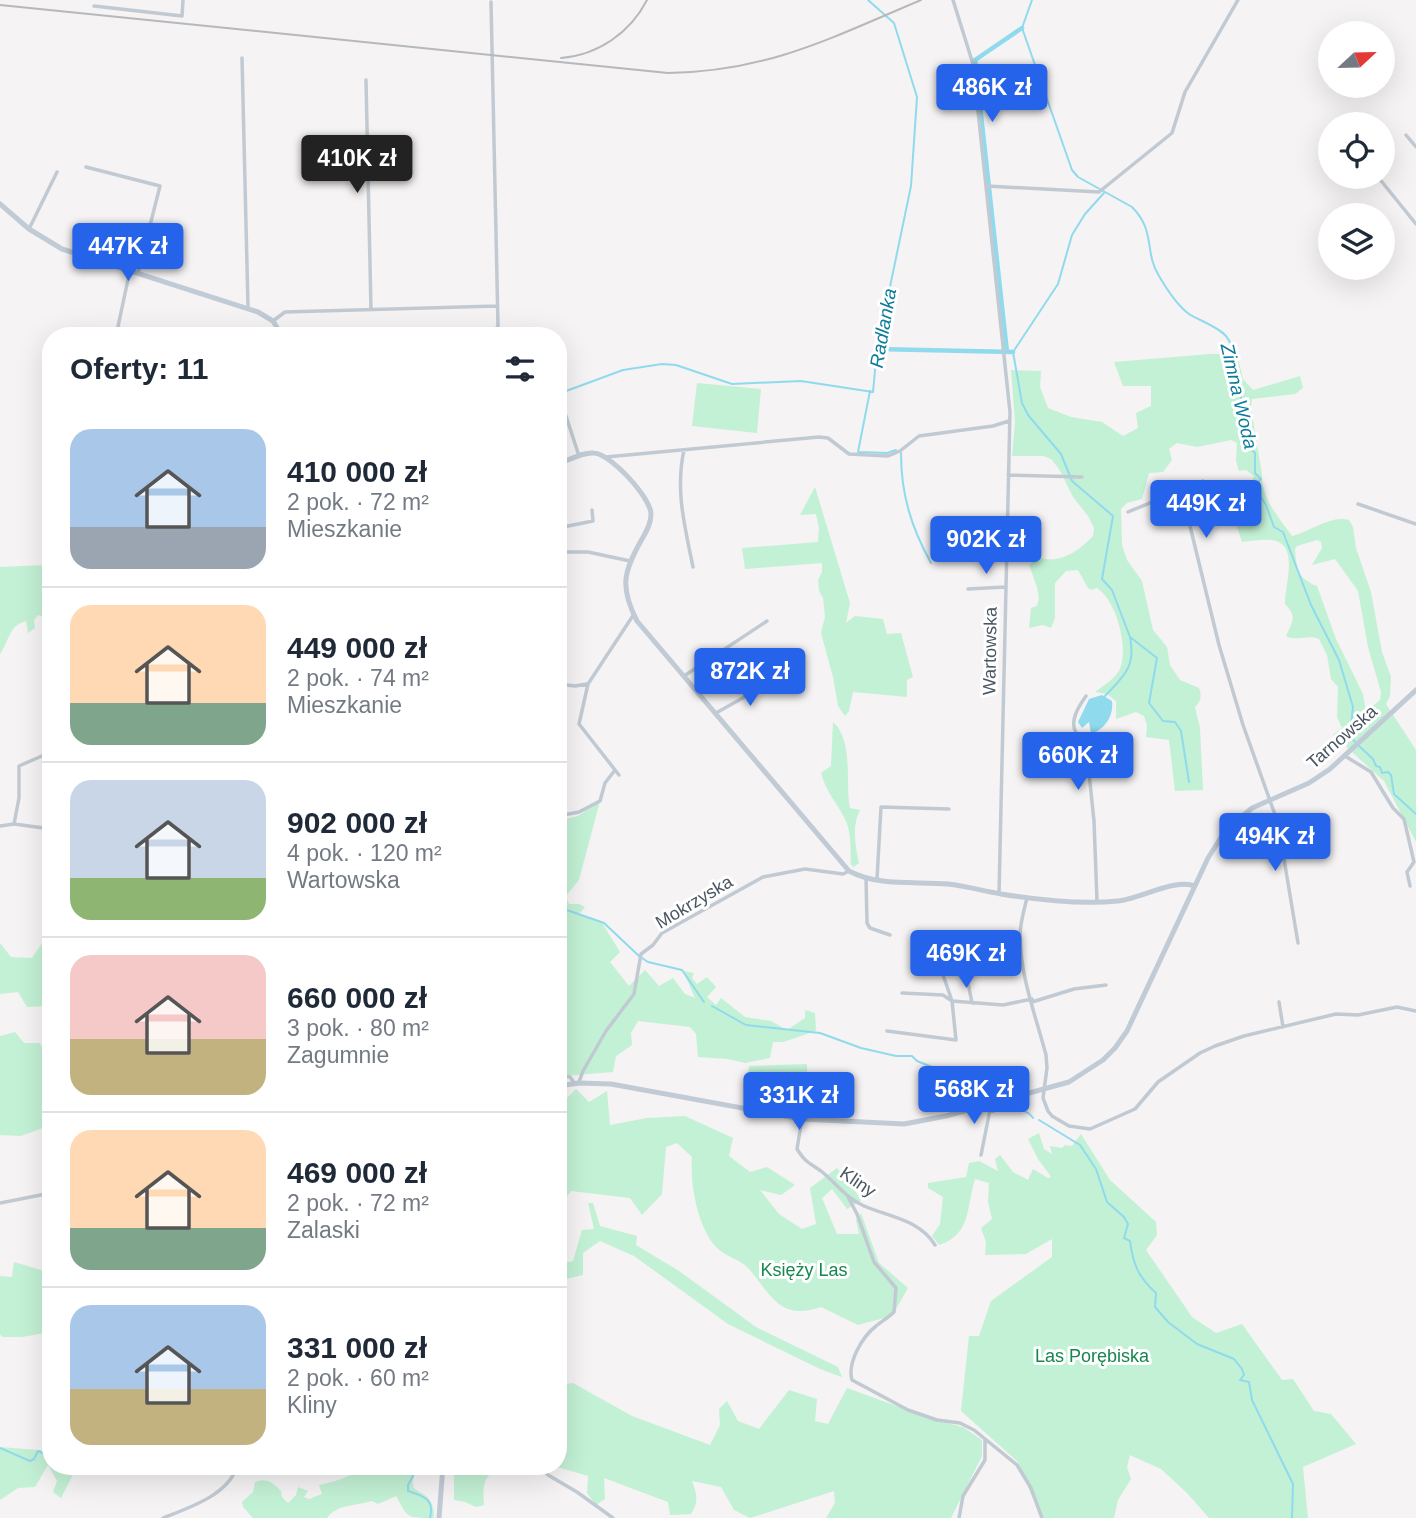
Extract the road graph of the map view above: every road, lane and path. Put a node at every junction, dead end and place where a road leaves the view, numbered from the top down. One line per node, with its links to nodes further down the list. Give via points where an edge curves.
1 (183, 0): 5 (street, via 182,16)
2 (953, 0): 12 (street, Wartowska, via 973,64)
3 (1238, 0): 12 (street, via 1185,92 1172,134 1099,192)
4 (491, 2): 19 (street)
5 (94, 6)
6 (242, 58): 20 (street)
7 (366, 80): 21 (street)
8 (1406, 135): 9 (street)
9 (1416, 147)
10 (86, 167): 18 (street, via 160,186)
11 (57, 172): 16 (street)
12 (987, 186): 27 (street, Wartowska)
13 (1388, 189): 15 (street)
14 (0, 204): 16 (street)
15 (1416, 224)
16 (29, 229): 17 (street, via 49,244)
17 (130, 270): 18 (street); 23 (street)
18 (138, 273): 20 (street)
19 (496, 306): 21 (street); 25 (street)
20 (248, 308): 22 (street)
21 (371, 310): 22 (street, via 285,312)
22 (273, 321): 24 (street)
23 (118, 327)
24 (277, 327)
25 (497, 327)
26 (567, 419): 29 (street)
27 (1009, 422): 28 (street, via 919,436 888,456 849,454 819,436); 32 (street, Wartowska)
28 (684, 450): 30 (street); 43 (street, via 679,482)
29 (579, 456): 30 (street, via 593,453); 31 (street)
30 (606, 457): 42 (street, via 651,510 649,526)
31 (567, 461)
32 (1008, 475): 33 (street); 44 (street, Wartowska)
33 (1082, 477)
34 (1203, 481): 35 (street)
35 (1178, 490): 38 (street); 59 (street, via 1223,659)
36 (1358, 505): 39 (street)
37 (592, 510): 40 (street, via 593,521)
38 (1128, 512)
39 (1416, 524)
40 (567, 526)
41 (567, 552): 42 (street)
42 (630, 561): 46 (street, via 626,586)
43 (693, 567)
44 (1005, 587): 45 (street); 70 (street, Wartowska)
45 (968, 589)
46 (634, 614): 48 (street); 50 (street)
47 (767, 621): 48 (street)
48 (684, 676): 54 (street)
49 (771, 682): 54 (street)
50 (588, 684): 51 (street); 57 (street, via 579,724)
51 (567, 685)
52 (1416, 690): 56 (street, Tarnowska)
53 (1086, 696): 72 (street, via 1073,725 1087,754)
54 (716, 713): 65 (street)
55 (42, 755): 62 (street, via 19,766)
56 (1345, 756): 59 (street, Tarnowska, via 1317,779); 69 (street, via 1371,772 1405,819 1414,862 1407,872)
57 (615, 770): 58 (street); 61 (street, via 600,801)
58 (619, 775)
59 (1271, 799): 68 (street, Tarnowska, via 1242,815 1222,836); 74 (street)
60 (949, 809): 67 (street, via 881,807)
61 (567, 815)
62 (15, 824): 63 (street); 64 (street)
63 (0, 826)
64 (42, 828)
65 (849, 871): 66 (street); 87 (street, Mokrzyska, via 805,869 763,877 662,933 641,954 634,994 606,1031)
66 (866, 877): 67 (street); 73 (street, via 867,923)
67 (877, 879): 70 (street, via 947,884)
68 (1195, 886): 72 (street, via 1181,884 1135,898); 89 (street, via 1115,1048 1079,1077)
69 (1410, 886)
70 (999, 894): 71 (street)
71 (1027, 898): 72 (street); 80 (street, via 1020,936)
72 (1097, 901)
73 (890, 935)
74 (1298, 943)
75 (965, 972): 82 (street)
76 (943, 975): 79 (street)
77 (1106, 985): 80 (street)
78 (902, 993): 79 (street, via 943,995)
79 (952, 1001): 82 (street); 85 (street, via 956,1040)
80 (1032, 1001): 82 (street); 89 (street, via 1047,1068)
81 (1279, 1002): 84 (street)
82 (972, 1003)
83 (1416, 1011): 84 (street, via 1404,1007 1336,1014)
84 (1283, 1027): 89 (street, via 1200,1053 1158,1082 1135,1109 1090,1129 1076,1128 1052,1116)
85 (887, 1031)
86 (567, 1076): 87 (street)
87 (577, 1083): 88 (street); 91 (street, via 627,1087)
88 (567, 1085)
89 (1043, 1090): 90 (street)
90 (992, 1103): 91 (street, via 904,1124); 92 (street)
91 (802, 1119): 93 (street, Kliny, via 797,1149 806,1163)
92 (981, 1155)
93 (847, 1195): 96 (street, Kliny, via 925,1230); 97 (street, via 874,1262 896,1288 894,1312 874,1327 853,1356 852,1380 908,1410 967,1425)
94 (42, 1196): 95 (street)
95 (0, 1203)
96 (935, 1245)
97 (985, 1440): 104 (street, via 985,1460 963,1496); 105 (street, via 1017,1465)
98 (234, 1475): 101 (street, via 209,1498)
99 (442, 1475): 102 (street)
100 (548, 1475): 103 (street)
101 (163, 1518)
102 (439, 1518)
103 (613, 1518)
104 (959, 1518)
105 (1042, 1518)

